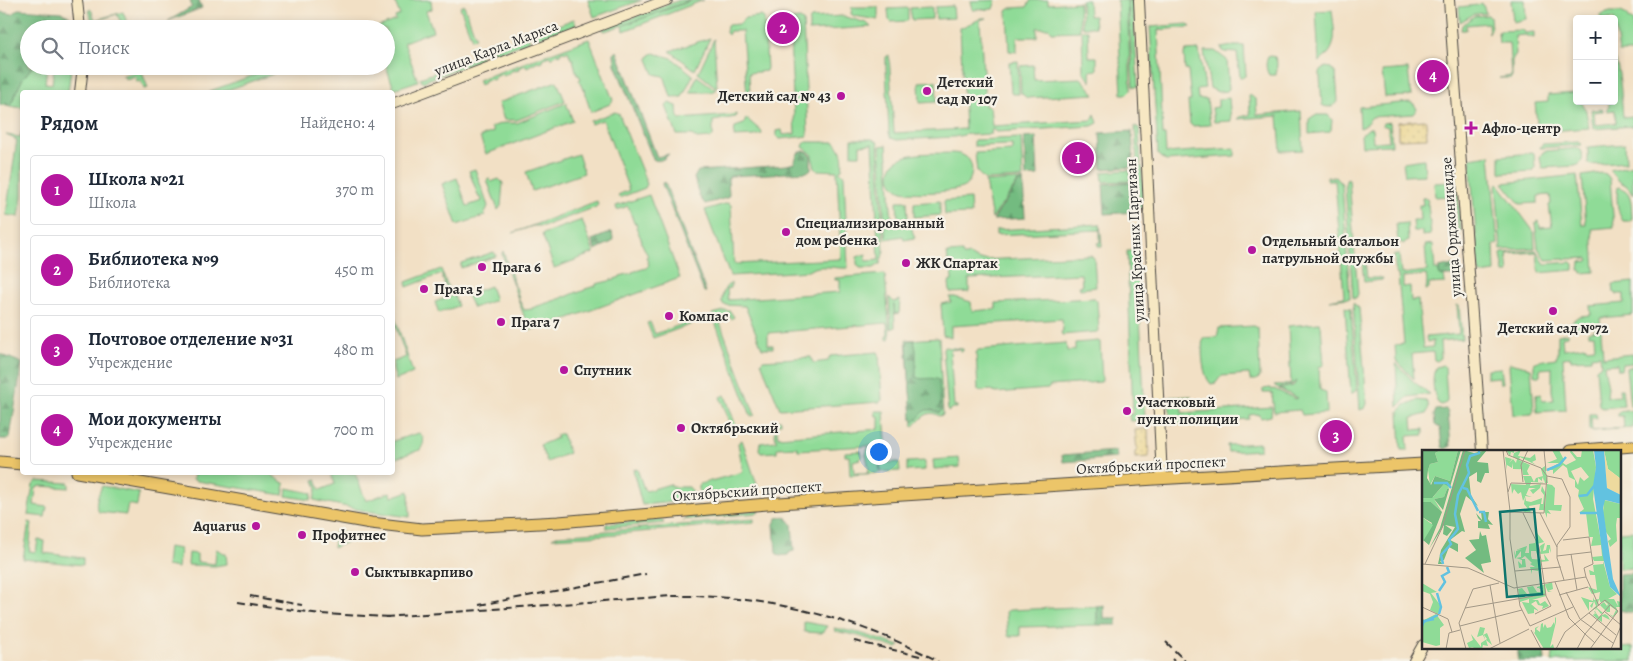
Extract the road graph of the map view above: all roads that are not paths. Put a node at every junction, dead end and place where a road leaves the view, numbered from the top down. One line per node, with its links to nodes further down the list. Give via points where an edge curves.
1 (77, 0): 5 (street)
2 (667, 0): 8 (street, улица Карла Маркса)
3 (1139, 0): 16 (street, улица Красных Партизан)
4 (1449, 0): 10 (street, улица Орджоникидзе)
5 (79, 20)
6 (82, 75): 7 (street)
7 (80, 90)
8 (395, 103)
9 (1633, 446): 11 (main road)
10 (1482, 450)
11 (1583, 450)
12 (0, 462): 13 (main road)
13 (20, 464)
14 (1422, 464): 16 (main road, Октябрьский проспект)
15 (94, 475): 16 (main road, Октябрьский проспект, via 371,524 422,529)
16 (1162, 478)
17 (1422, 647): 18 (street)
18 (1414, 661)

